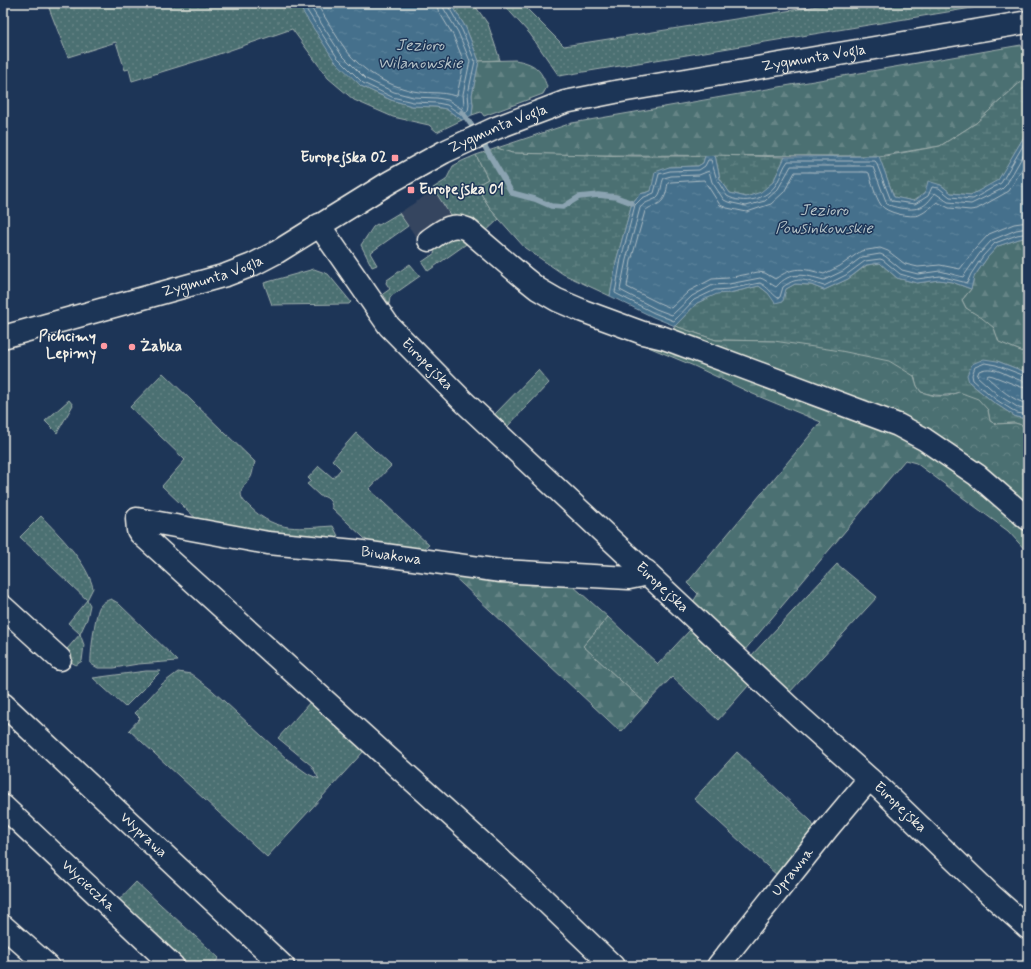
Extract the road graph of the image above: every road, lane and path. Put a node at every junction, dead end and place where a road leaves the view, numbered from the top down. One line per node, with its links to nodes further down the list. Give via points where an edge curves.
1 (1028, 22): 2 (street, Zygmunta Vogla, via 565,102 496,128 444,152)
2 (319, 226): 4 (street, Zygmunta Vogla, via 277,252 226,275); 6 (street, Europejska, via 389,326 475,412)
3 (429, 240): 5 (street, via 453,226 467,228 538,289 570,306 898,425 924,439 977,475)
4 (3, 337)
5 (1028, 519)
6 (646, 571): 10 (street, Europejska); 17 (street, Biwakowa, via 629,578 501,571 268,542 137,519 140,533 536,892)
7 (3, 608): 8 (street)
8 (60, 659)
9 (3, 704): 16 (street, Wyprawa)
10 (869, 779): 13 (street, Europejska); 18 (street, Uprawna)
11 (3, 806): 15 (street, Wycieczka)
12 (3, 926): 14 (street)
13 (1028, 928)
14 (48, 966)
15 (173, 966)
16 (283, 966)
17 (613, 966)
18 (718, 966)

